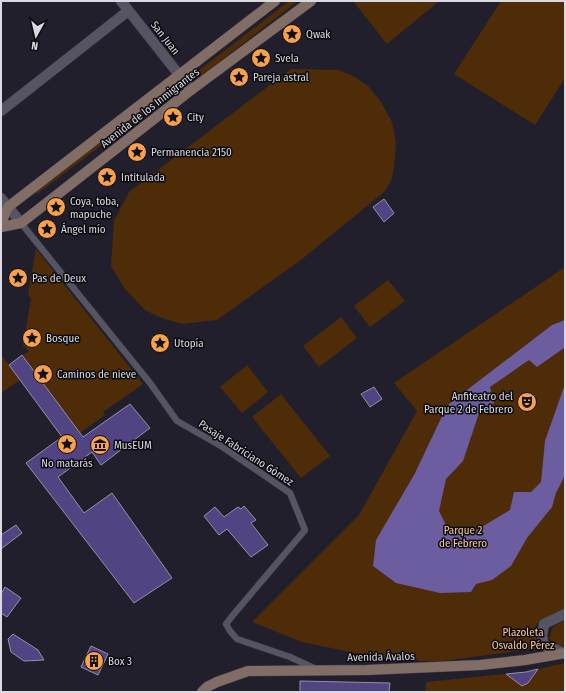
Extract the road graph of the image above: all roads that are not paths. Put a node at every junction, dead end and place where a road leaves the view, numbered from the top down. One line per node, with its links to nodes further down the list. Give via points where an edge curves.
1 (121, 1): 4 (street, San Juan)
2 (275, 1): 5 (main road, Avenida de los Inmigrantes)
3 (311, 1): 6 (main road, Avenida de los Inmigrantes)
4 (128, 10): 5 (street, San Juan); 7 (street)
5 (179, 75): 6 (street, San Juan); 9 (main road, Avenida de los Inmigrantes)
6 (191, 90): 11 (main road, Avenida de los Inmigrantes)
7 (1, 111)
8 (1, 198): 9 (street)
9 (5, 210): 10 (main road, Avenida de los Inmigrantes); 11 (street)
10 (1, 223)
11 (21, 223): 12 (main road, Avenida de los Inmigrantes); 15 (lane, Pasaje Fabriciano Gómez, via 150,382 177,421 221,446 290,493 305,530 226,624 237,639)
12 (1, 227)
13 (565, 614): 14 (street, Avenida Ávalos, via 544,624 542,636 544,645)
14 (565, 653): 15 (main road, Avenida Ávalos, via 480,666)
15 (319, 670): 16 (main road, Avenida Ávalos, via 248,671 217,682)
16 (202, 692)

